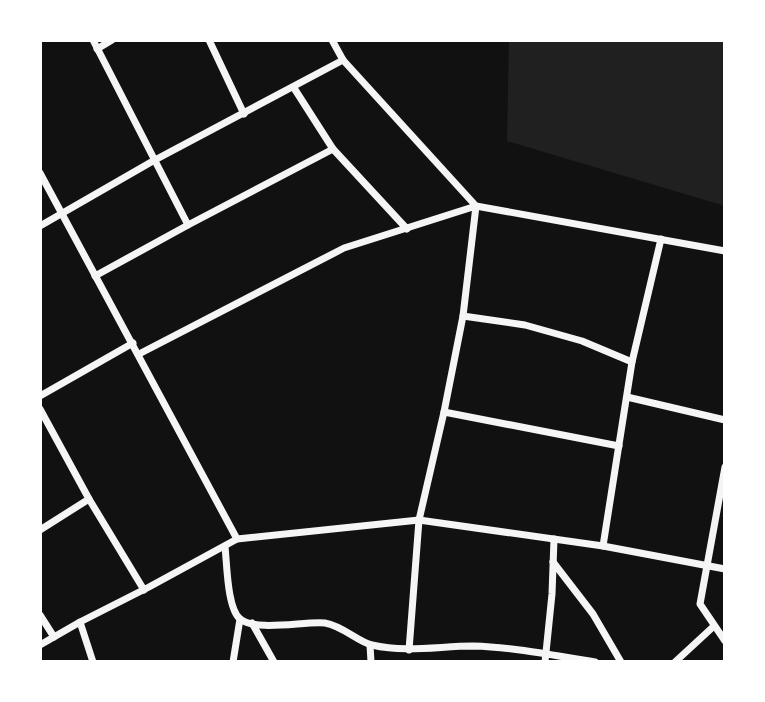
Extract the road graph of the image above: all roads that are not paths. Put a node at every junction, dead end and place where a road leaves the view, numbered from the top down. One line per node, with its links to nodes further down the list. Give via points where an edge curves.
1 (93, 40): 5 (street)
2 (112, 40): 5 (street)
3 (209, 40): 8 (street)
4 (332, 40): 6 (street)
5 (97, 49): 10 (street)
6 (343, 60): 7 (street); 12 (street)
7 (294, 88): 8 (street); 9 (street)
8 (244, 114): 10 (street)
9 (333, 149): 15 (street); 16 (street)
10 (153, 161): 13 (street); 15 (street)
11 (40, 173): 13 (street)
12 (476, 206): 16 (street); 17 (street); 20 (street)
13 (62, 214): 14 (street); 19 (street)
14 (40, 226)
15 (188, 226): 19 (street)
16 (407, 229): 22 (street, via 344,248)
17 (661, 239): 18 (street); 23 (street)
18 (725, 251)
19 (95, 276): 21 (street)
20 (463, 316): 23 (street, via 582,341); 27 (street)
21 (133, 343): 22 (street); 24 (street)
22 (139, 354): 34 (street)
23 (632, 362): 25 (street)
24 (40, 396)
25 (626, 397): 28 (street); 29 (street)
26 (40, 409): 31 (street)
27 (444, 412): 29 (street); 32 (street)
28 (725, 420)
29 (619, 446): 36 (street)
30 (725, 467): 39 (street)
31 (89, 499): 33 (street); 41 (street)
32 (419, 520): 34 (street); 35 (street); 51 (street)
33 (40, 530)
34 (237, 539): 37 (street)
35 (554, 539): 36 (street); 38 (street)
36 (603, 546): 39 (street)
37 (225, 547): 41 (street); 43 (street, via 230,593)
38 (553, 562): 52 (street); 58 (street, via 593,614)
39 (708, 566): 40 (street); 46 (street, via 700,604)
40 (725, 569)
41 (144, 590): 44 (street)
42 (40, 615): 47 (street)
43 (240, 619): 45 (street); 54 (street)
44 (80, 622): 47 (street); 53 (street)
45 (252, 623): 50 (street, via 325,623); 55 (street)
46 (713, 626): 48 (street); 59 (street)
47 (54, 637): 49 (street)
48 (725, 641)
49 (40, 645)
50 (370, 645): 51 (street); 56 (street)
51 (409, 650): 52 (street, via 475,646)
52 (546, 658): 57 (street)
53 (93, 662)
54 (233, 662)
55 (274, 662)
56 (370, 662)
57 (595, 662)
58 (621, 662)
59 (674, 662)

